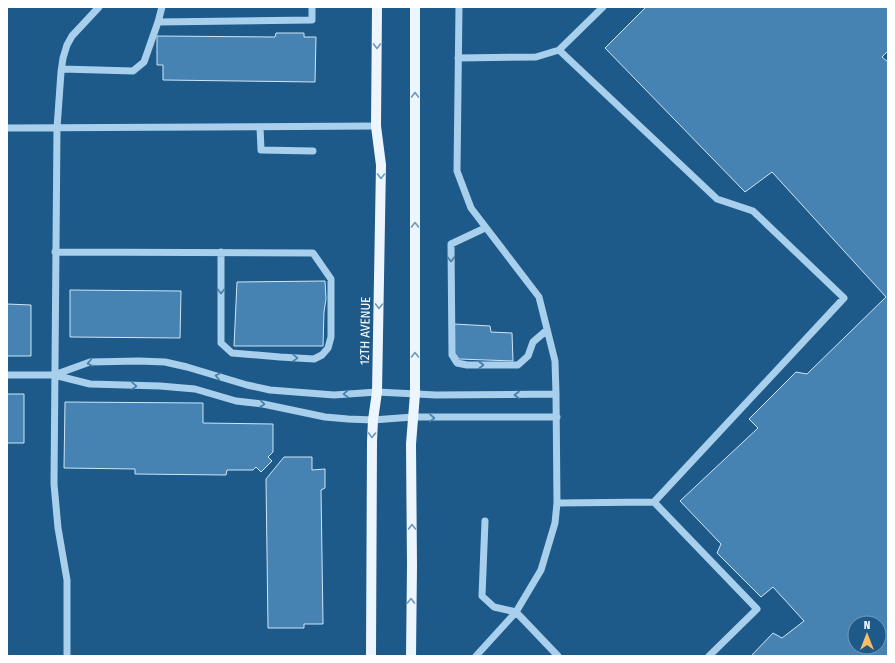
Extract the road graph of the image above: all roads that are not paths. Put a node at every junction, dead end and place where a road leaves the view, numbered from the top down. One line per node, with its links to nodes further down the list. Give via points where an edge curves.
1 (99, 7): 11 (street, via 72,36 67,45)
2 (162, 7): 8 (street)
3 (312, 7): 8 (street, via 312,20)
4 (377, 7): 12 (main road, 12TH AVENUE, one-way to 12)
5 (415, 7): 24 (main road, one-way to 5)
6 (459, 7): 10 (street)
7 (603, 7): 9 (street)
8 (158, 22): 11 (street, via 144,62 133,71)
9 (559, 50): 10 (street, via 536,57); 30 (street, via 717,199 753,211 844,298)
10 (458, 58): 17 (street, via 457,171 471,208)
11 (62, 69): 15 (street)
12 (376, 126): 13 (street); 23 (main road, 12TH AVENUE, one-way to 23, via 381,165)
13 (260, 127): 15 (street); 16 (street, via 261,150)
14 (7, 128): 15 (street)
15 (57, 128): 18 (street)
16 (313, 151)
17 (485, 228): 20 (street, via 539,298); 20 (street, one-way to 20, via 451,244 452,356 457,363 467,365 518,365 528,356 533,342)
18 (55, 252): 19 (street); 22 (street)
19 (221, 252): 19 (street, one-way to 19, via 221,342 232,353 314,359 322,355 328,348 331,337 331,279 313,253)
20 (547, 330): 25 (street, via 555,361)
21 (7, 375): 22 (street)
22 (54, 375): 23 (street, one-way to 22, via 334,395 270,390 165,362 90,362); 28 (street, one-way to 28, via 90,384 195,389 236,401 325,417); 33 (street, via 54,484 66,580)
23 (377, 392): 24 (street); 28 (main road, 12TH AVENUE)
24 (416, 394): 25 (street, one-way to 24); 26 (main road)
25 (556, 394): 27 (street)
26 (413, 417): 27 (street, one-way to 27); 28 (street); 35 (main road, one-way to 26)
27 (556, 417): 29 (street)
28 (373, 420): 34 (main road, 12TH AVENUE, one-way to 34)
29 (557, 502): 30 (street); 32 (street, via 555,523 542,570)
30 (654, 502): 38 (street, via 757,609)
31 (484, 521): 32 (street, via 482,596 494,607)
32 (516, 612): 36 (street); 37 (street)
33 (67, 656)
34 (371, 656)
35 (411, 656)
36 (476, 656)
37 (558, 656)
38 (709, 656)

